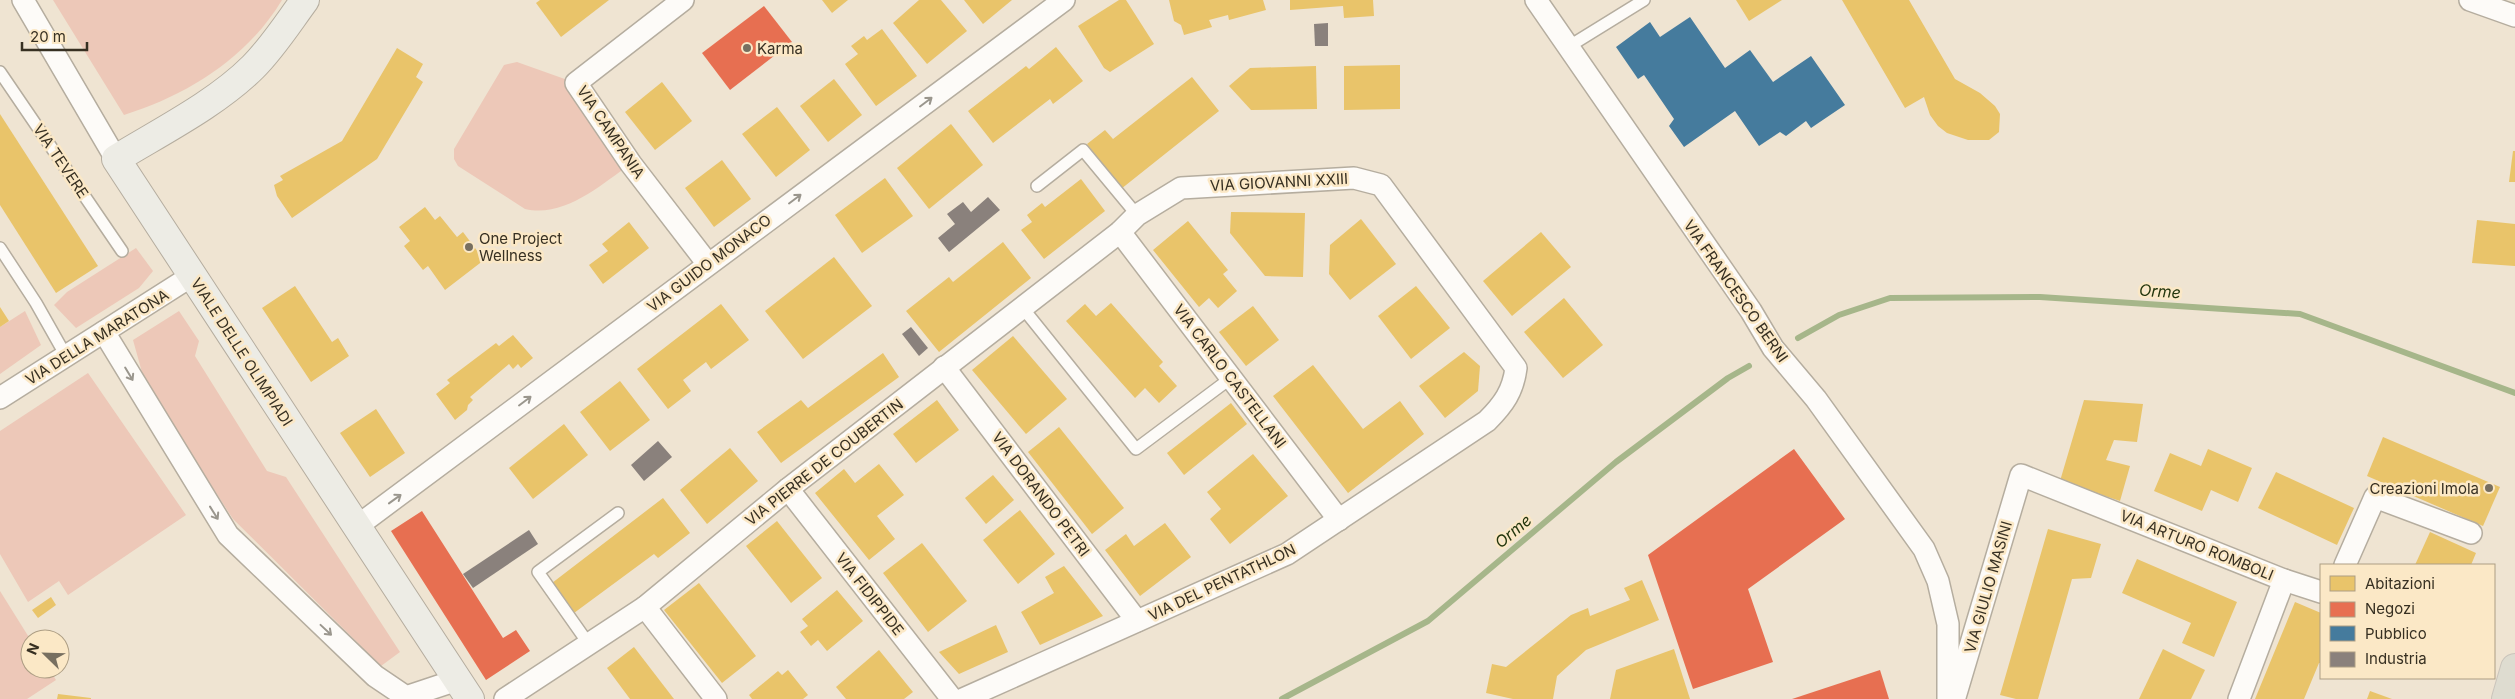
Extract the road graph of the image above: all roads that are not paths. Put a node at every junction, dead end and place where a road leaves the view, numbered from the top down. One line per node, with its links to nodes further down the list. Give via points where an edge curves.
1 (23, 0): 11 (street, VIALE DELLE OLIMPIADI)
2 (305, 0): 11 (street, via 251,69 218,95)
3 (683, 0): 17 (street, VIA CAMPANIA, via 576,82 630,164)
4 (1064, 0): 17 (street, VIA GUIDO MONACO, one-way to 4)
5 (1644, 0): 9 (lane)
6 (2470, 0): 8 (street)
7 (1544, 4): 9 (street, VIA FRANCESCO BERNI)
8 (2515, 16)
9 (1568, 47): 45 (street, VIA FRANCESCO BERNI, via 1773,348 1825,411 1924,549 1938,581 1948,624)
10 (0, 72): 16 (lane, VIA TEVERE)
11 (116, 159): 18 (street, VIALE DELLE OLIMPIADI)
12 (1037, 186): 13 (lane, via 1083,150)
13 (1137, 215): 14 (street, VIA PIERRE DE COUBERTIN); 23 (street, VIA GIOVANNI XXIII, via 1180,188 1354,178 1381,185)
14 (1120, 232): 19 (street, VIA PIERRE DE COUBERTIN); 24 (street, VIA CARLO CASTELLANI)
15 (0, 248): 21 (lane)
16 (122, 251)
17 (708, 264): 30 (street, VIA GUIDO MONACO, one-way to 17)
18 (193, 276): 20 (street, VIA DELLA MARATONA); 30 (street, VIALE DELLE OLIMPIADI)
19 (1022, 307): 22 (street, VIA PIERRE DE COUBERTIN); 24 (lane, via 1136,450)
20 (104, 332): 21 (street, VIA DELLA MARATONA); 40 (street, one-way to 40, via 228,535 375,676)
21 (66, 356): 25 (street, VIA DELLA MARATONA)
22 (944, 367): 27 (street, VIA PIERRE DE COUBERTIN); 36 (street, VIA DORANDO PETRI)
23 (1516, 368): 29 (street, VIA DEL PENTATHLON, via 1514,385 1506,402 1487,421)
24 (1231, 378): 29 (street, VIA CARLO CASTELLANI)
25 (0, 398)
26 (2021, 475): 33 (street, VIA ARTURO ROMBOLI); 46 (street, VIA GIULIO MASINI)
27 (788, 489): 35 (street, VIA PIERRE DE COUBERTIN); 43 (street, VIA FIDIPPIDE)
28 (618, 513): 37 (lane, via 538,572)
29 (1340, 520): 36 (street, VIA DEL PENTATHLON, via 1287,554)
30 (356, 528): 39 (street, VIALE DELLE OLIMPIADI)
31 (2471, 533): 32 (street, via 2375,497)
32 (2345, 564)
33 (2284, 580): 34 (street); 47 (street, VIA ARTURO ROMBOLI)
34 (2320, 592)
35 (645, 607): 37 (street, VIA PIERRE DE COUBERTIN); 42 (street)
36 (1137, 621): 44 (street, VIA DEL PENTATHLON)
37 (588, 643): 41 (street, VIA PIERRE DE COUBERTIN)
38 (2515, 668): 48 (main road)
39 (463, 690): 40 (street)
40 (408, 698)
41 (505, 699)
42 (716, 699)
43 (952, 699)
44 (963, 699)
45 (1948, 699)
46 (1955, 699)
47 (2239, 699)
48 (2506, 699)

